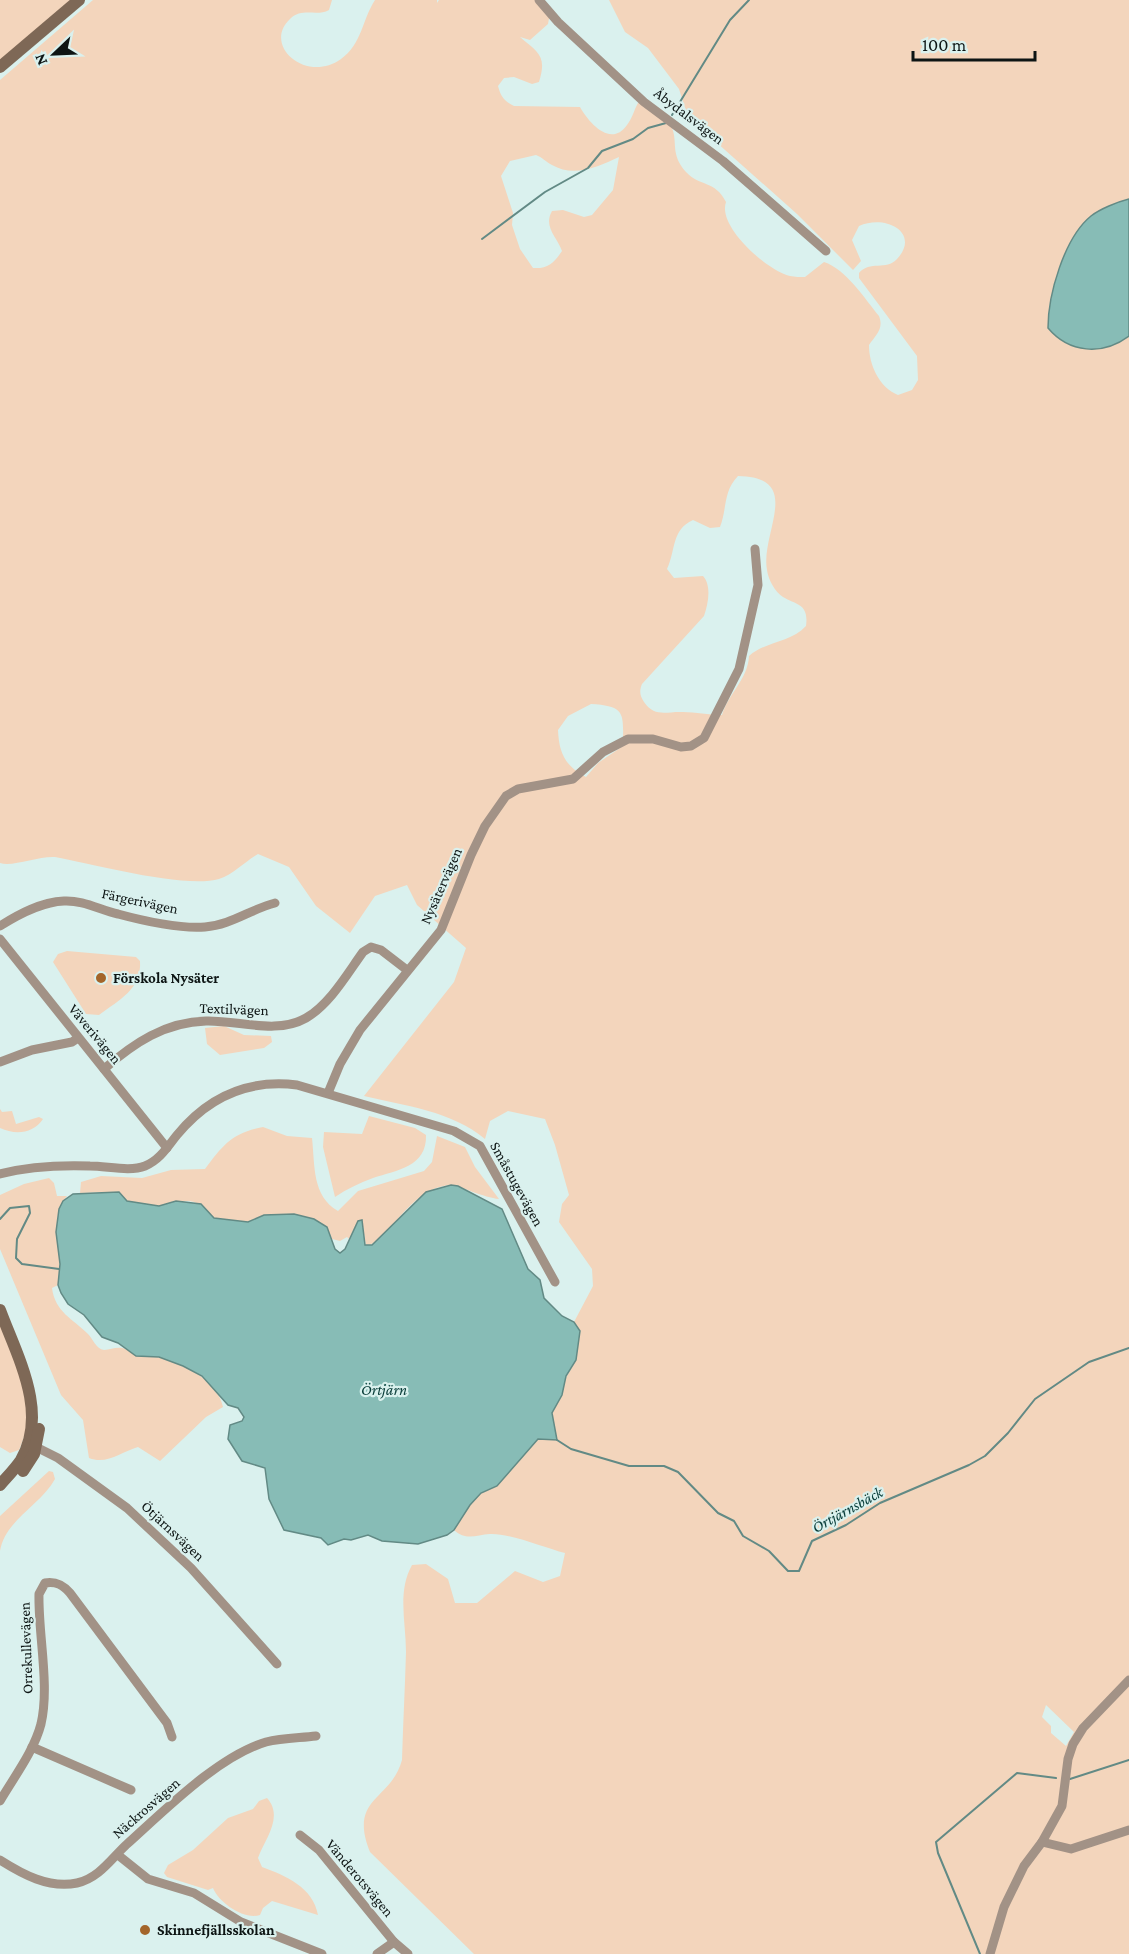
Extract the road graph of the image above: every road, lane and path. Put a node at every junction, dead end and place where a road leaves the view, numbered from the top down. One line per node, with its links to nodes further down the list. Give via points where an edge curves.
1 (79, 0): 3 (street)
2 (539, 0): 4 (street, Åbydalsvägen, via 644,102 723,160)
3 (0, 67)
4 (826, 251)
5 (755, 549): 11 (street, Nysätervägen, via 758,585 739,669 704,738 681,747 652,739 628,739 603,752 573,779 511,792 485,826 441,930)
6 (275, 903): 7 (street, Färgerivägen, via 206,927 183,926 63,901 38,906)
7 (0, 926)
8 (0, 939): 9 (street, Väverivägen)
9 (10, 955): 10 (street); 12 (street, Väverivägen)
10 (0, 958)
11 (407, 970): 14 (street, Textilvägen, via 371,947 323,1004 297,1022 270,1026 208,1021 172,1026 144,1038); 15 (street, Nysätervägen, via 350,1047)
12 (78, 1038): 13 (street); 14 (street, Väverivägen)
13 (0, 1062)
14 (104, 1069): 16 (street, Väverivägen)
15 (328, 1093): 16 (street, via 276,1083 243,1088 204,1107); 18 (street, Småstugevägen, via 472,1139 480,1146)
16 (167, 1148): 17 (street, via 154,1162 141,1167 62,1165)
17 (0, 1174)
18 (555, 1282)
19 (0, 1310): 20 (street, via 39,1415)
20 (32, 1445): 21 (street); 22 (street, via 19,1476); 23 (street, Ötjärnsvägen, via 58,1458 127,1508 191,1568)
21 (0, 1485)
22 (0, 1492)
23 (277, 1664)
24 (1129, 1680): 32 (street, via 1083,1728 1073,1744 1062,1806)
25 (316, 1736): 33 (street, Näckrosvägen, via 265,1743 239,1755 177,1798)
26 (172, 1737): 27 (street, Orrekullevägen, via 167,1723 70,1593 52,1582 41,1587 39,1594 43,1712)
27 (32, 1747): 28 (street); 29 (street, Orrekullevägen)
28 (131, 1790)
29 (0, 1801)
30 (1129, 1830): 32 (street, via 1071,1849)
31 (300, 1835): 35 (street, Vänderotsvägen, via 319,1850)
32 (1042, 1842): 39 (street, via 1024,1866 1004,1907)
33 (118, 1855): 34 (street, Näckrosvägen, via 87,1880 56,1885 36,1880); 36 (street, via 148,1879 194,1893 241,1922)
34 (0, 1860)
35 (394, 1942): 37 (street); 38 (street, Vänderotsvägen)
36 (322, 1954)
37 (377, 1954)
38 (408, 1954)
39 (990, 1954)

